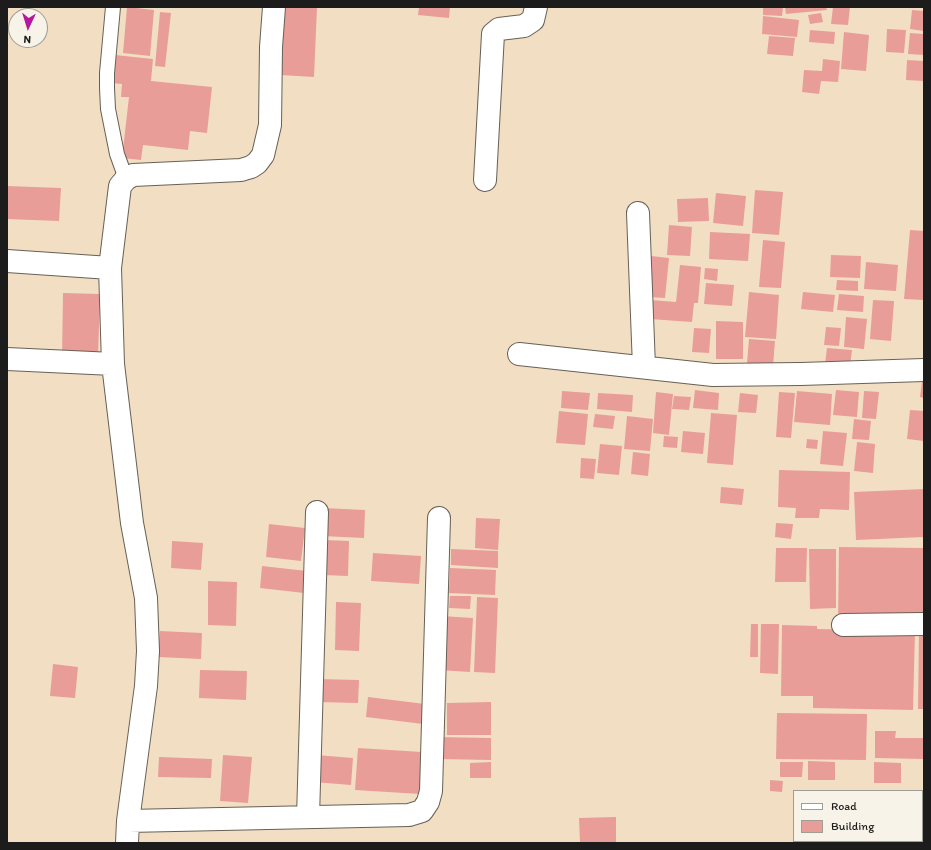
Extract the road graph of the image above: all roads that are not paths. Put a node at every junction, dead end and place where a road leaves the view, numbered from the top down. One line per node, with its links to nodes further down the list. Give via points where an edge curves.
1 (113, 7): 4 (lane, via 108,102 116,154)
2 (274, 7): 4 (street, via 270,125 263,155 258,163 242,170 133,175)
3 (536, 7): 5 (street, via 533,20 524,26 499,29 493,34)
4 (126, 179): 8 (street, via 120,186)
5 (485, 180)
6 (638, 213): 12 (street)
7 (7, 261): 8 (street)
8 (110, 268): 11 (street)
9 (519, 354): 12 (street)
10 (7, 359): 11 (street)
11 (113, 364): 19 (street, via 132,523 146,598 148,651 146,686)
12 (644, 367): 13 (street, via 712,374)
13 (924, 370)
14 (317, 512): 18 (street)
15 (439, 518): 18 (street, via 431,791 428,802 422,811 409,815)
16 (924, 624): 17 (street)
17 (843, 625)
18 (308, 817): 19 (street)
19 (128, 821): 20 (street)
20 (128, 843)

